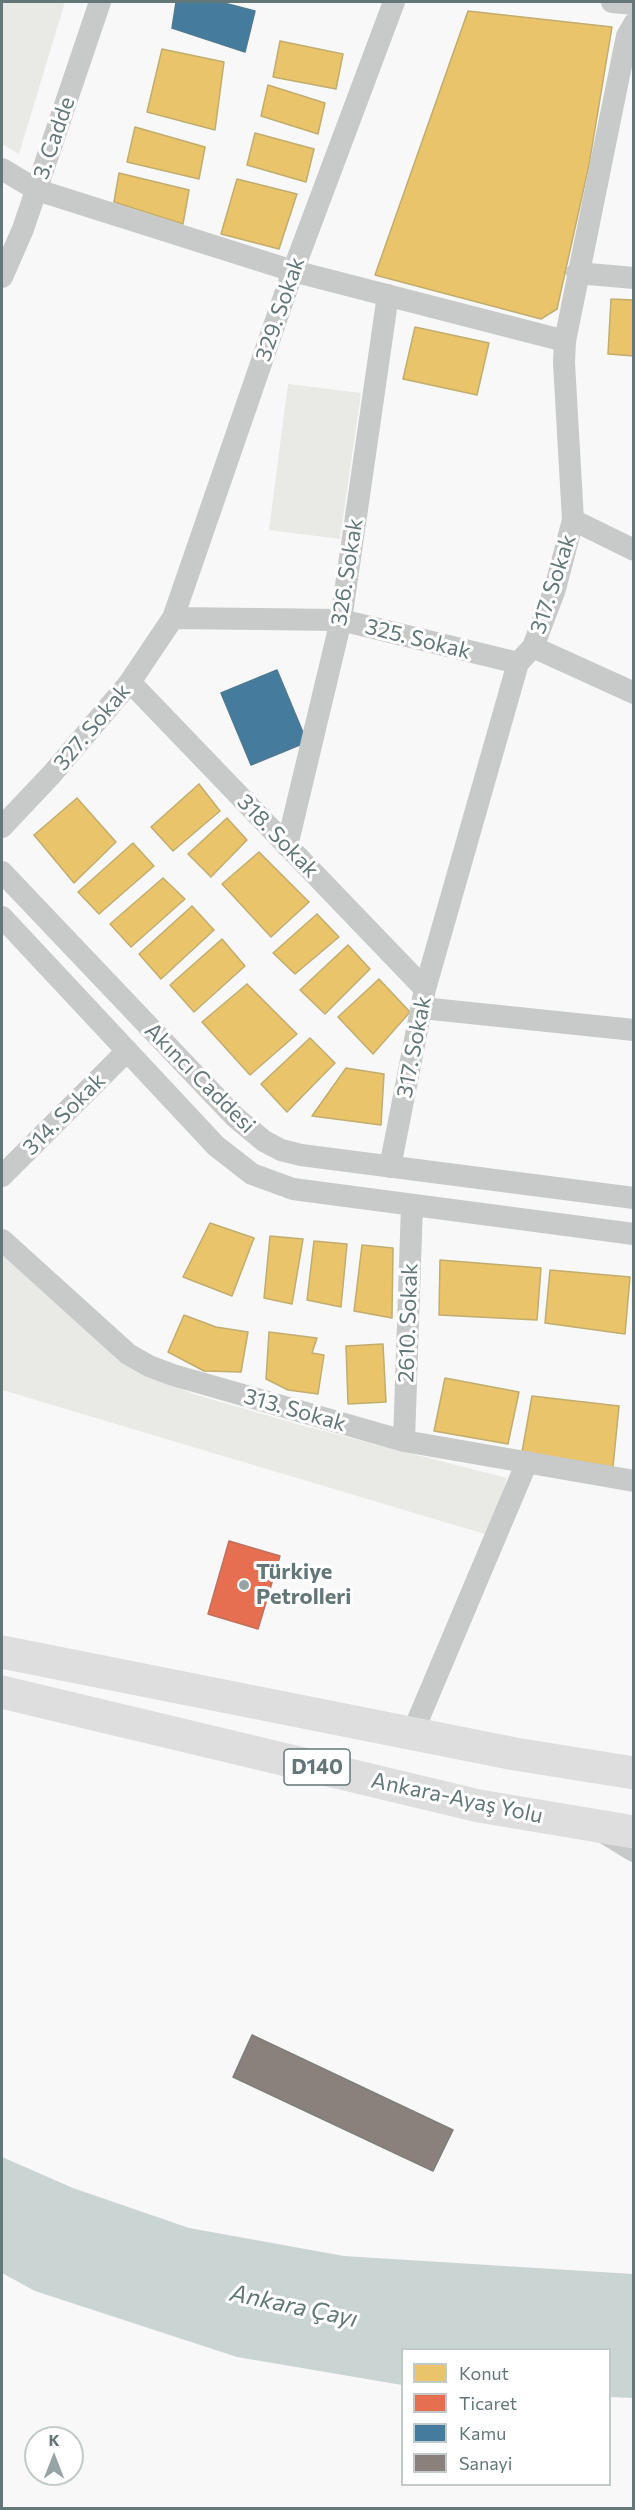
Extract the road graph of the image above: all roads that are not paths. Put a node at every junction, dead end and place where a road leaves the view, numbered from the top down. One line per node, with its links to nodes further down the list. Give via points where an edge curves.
1 (100, 2): 7 (street, 3. Cadde)
2 (394, 2): 8 (street, 329. Sokak)
3 (612, 2): 4 (street)
4 (633, 4)
5 (633, 24): 9 (street, 317. Sokak, via 627,36)
6 (2, 169): 7 (street)
7 (37, 190): 8 (street); 10 (street, 3. Cadde)
8 (293, 271): 12 (street); 16 (street, 329. Sokak)
9 (577, 273): 11 (street); 13 (street, 317. Sokak)
10 (2, 274)
11 (633, 278)
12 (388, 295): 13 (street); 17 (street, 326. Sokak)
13 (565, 341): 14 (street, 317. Sokak)
14 (573, 520): 15 (street); 18 (street, 317. Sokak, via 555,589)
15 (633, 550)
16 (173, 618): 17 (street, 325. Sokak); 19 (street, 327. Sokak)
17 (341, 620): 18 (street, 325. Sokak); 22 (street, 326. Sokak)
18 (525, 655): 20 (street, 325. Sokak); 25 (street, 317. Sokak)
19 (130, 682): 21 (street, 327. Sokak); 22 (street, 318. Sokak)
20 (633, 693)
21 (2, 827)
22 (287, 846): 25 (street, 318. Sokak)
23 (2, 873): 28 (street, Akıncı Caddesi, via 248,1130 280,1150)
24 (2, 917): 27 (street, Akıncı Caddesi)
25 (424, 998): 26 (street); 28 (street, 317. Sokak)
26 (633, 1030)
27 (127, 1051): 29 (street, 314. Sokak); 31 (street, Akıncı Caddesi, via 216,1146 252,1174 293,1189)
28 (390, 1167): 30 (street, Akıncı Caddesi)
29 (2, 1176)
30 (633, 1198)
31 (411, 1204): 32 (street, Akıncı Caddesi); 34 (street, 2610. Sokak)
32 (633, 1234)
33 (2, 1240): 34 (street, 313. Sokak, via 128,1354 149,1366)
34 (404, 1441): 35 (street, 313. Sokak)
35 (527, 1462): 36 (street, 313. Sokak); 39 (street)
36 (633, 1481)
37 (2, 1652): 39 (highway, D140)
38 (2, 1692): 41 (highway, Ankara-Ayaş Yolu / D140, via 479,1806)
39 (412, 1734): 40 (highway, D140)
40 (633, 1773)
41 (592, 1825): 42 (highway, Ankara-Ayaş Yolu / D140); 43 (street)
42 (633, 1832)
43 (633, 1851)

